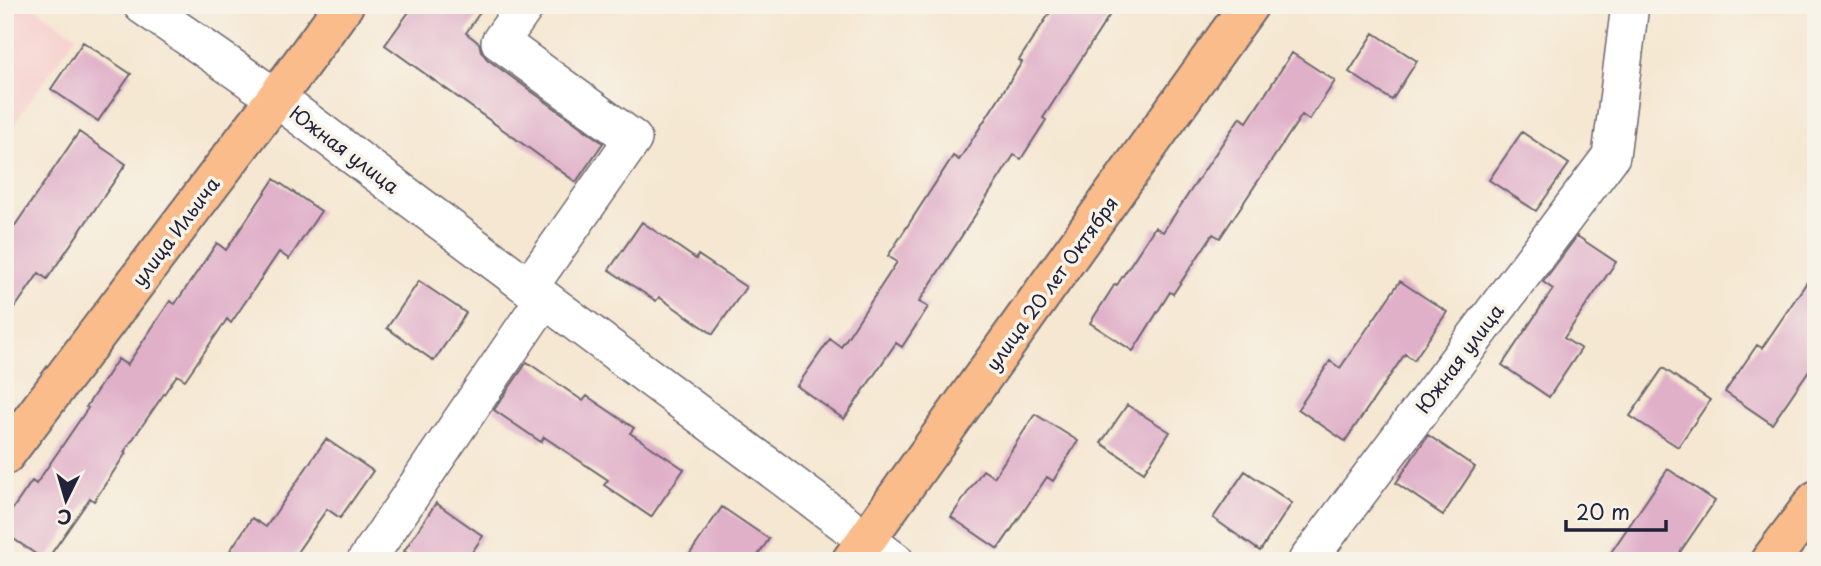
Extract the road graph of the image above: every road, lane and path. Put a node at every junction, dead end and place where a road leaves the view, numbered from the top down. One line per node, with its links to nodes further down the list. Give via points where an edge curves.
1 (142, 5): 6 (street, Южная улица)
2 (344, 5): 6 (main road, улица Ильича)
3 (526, 5): 7 (street, via 500,42 633,139)
4 (1249, 5): 10 (main road, улица 20 лет Октября)
5 (1630, 5): 12 (street, Южная улица, via 1611,156)
6 (276, 98): 7 (street, Южная улица); 8 (main road, улица Ильича)
7 (537, 293): 10 (street, Южная улица); 11 (street)
8 (5, 455)
9 (1816, 500): 13 (main road)
10 (871, 554)
11 (366, 561)
12 (1307, 561)
13 (1770, 561)

